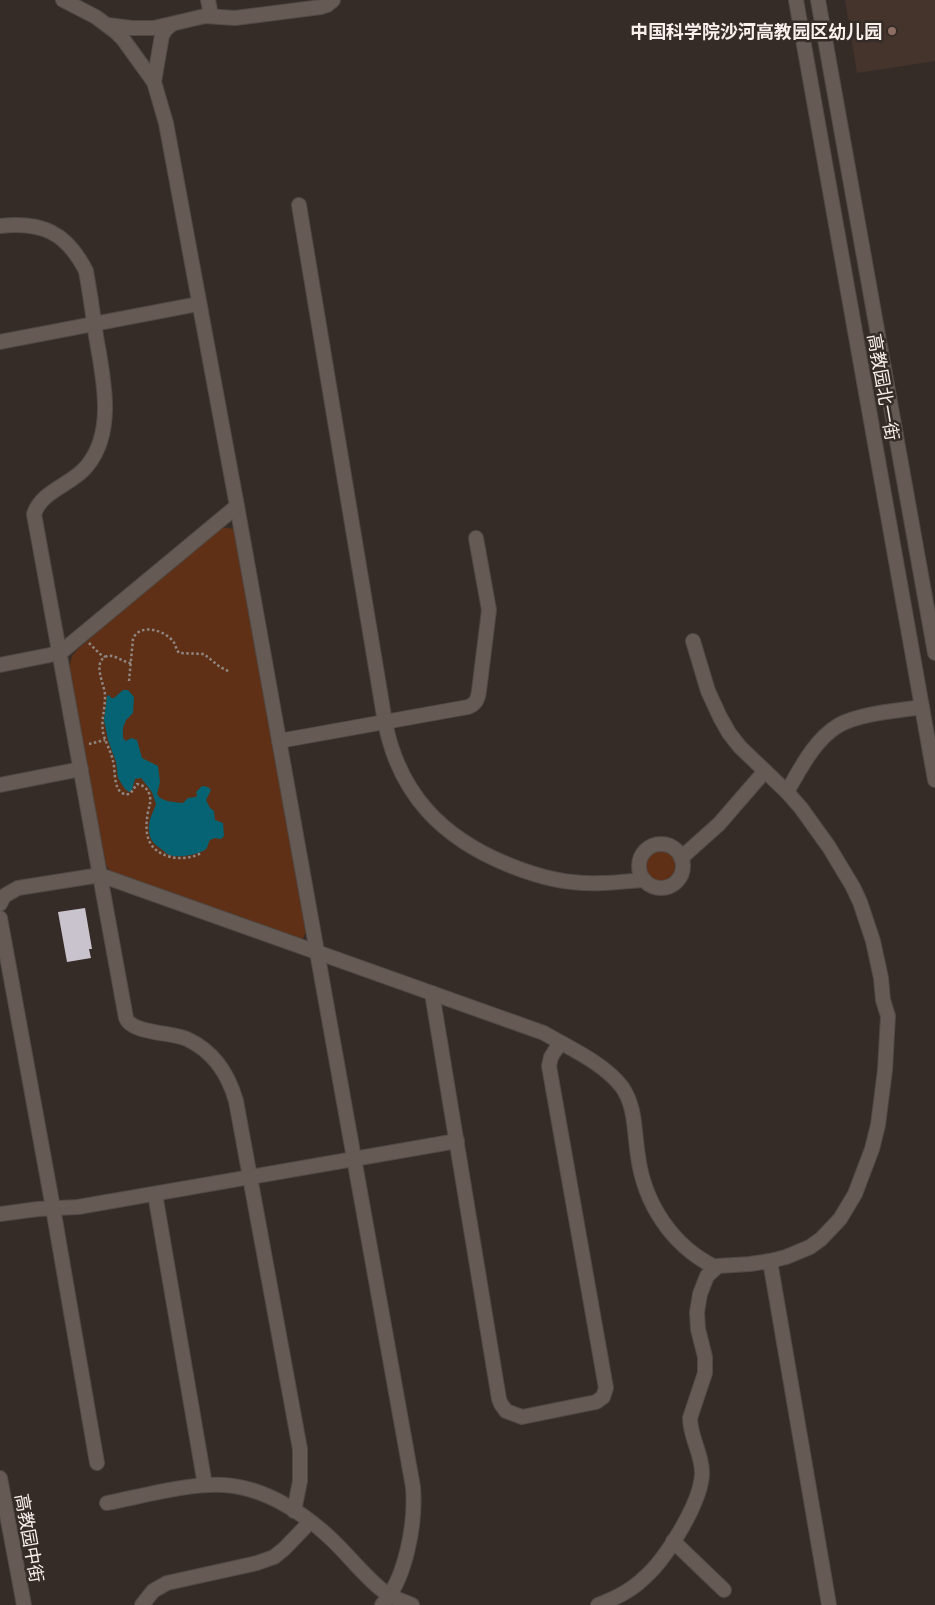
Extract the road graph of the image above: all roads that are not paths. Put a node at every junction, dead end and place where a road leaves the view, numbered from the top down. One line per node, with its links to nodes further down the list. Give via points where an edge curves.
1 (208, 0): 6 (street)
2 (333, 0): 6 (street, via 321,8 235,18)
3 (796, 0): 21 (street, 高教园北一街)
4 (818, 0): 19 (street, 高教园北一街)
5 (71, 2): 8 (street)
6 (212, 15): 7 (street)
7 (172, 24): 8 (street, via 142,28); 9 (street, via 162,36)
8 (107, 25): 9 (street, via 123,39)
9 (154, 82): 12 (street, via 166,123)
10 (299, 204): 22 (street)
11 (0, 226): 13 (street, via 41,228 66,242 78,254 86,271)
12 (198, 304): 13 (street); 15 (street)
13 (94, 323): 14 (street); 18 (street, via 105,396 100,439 84,470 41,500 34,514)
14 (0, 342)
15 (237, 506): 18 (street); 23 (street)
16 (476, 538): 22 (street, via 489,610 477,699 468,707)
17 (693, 641): 25 (street, via 708,691 720,717 740,747)
18 (60, 653): 20 (street); 24 (street)
19 (935, 653)
20 (0, 665)
21 (922, 708): 27 (street, 高教园北一街); 29 (street, via 861,718 837,726 816,745)
22 (385, 722): 23 (street); 32 (street, via 394,758 413,791 450,832 468,846 529,873 559,880 585,883)
23 (279, 741): 35 (street)
24 (80, 765): 26 (street); 28 (street); 31 (street)
25 (765, 771): 29 (street); 30 (street, via 719,824)
26 (0, 778)
27 (935, 780)
28 (0, 785)
29 (787, 792): 44 (street, via 830,847 860,902 877,959 888,1024 878,1125 855,1194 840,1219 815,1244)
30 (681, 858): 32 (street, via 681,875 671,886 656,888); 32 (street, via 674,849 662,844 649,848 641,859)
31 (100, 875): 33 (street, via 18,888 4,896); 35 (street); 40 (street, via 128,1022 137,1028 186,1038 210,1053 230,1082 236,1100)
32 (644, 880)
33 (0, 904)
34 (0, 918): 42 (street)
35 (318, 953): 36 (street); 39 (street)
36 (432, 993): 37 (street, via 531,1028); 38 (street)
37 (560, 1043): 38 (street, via 550,1057 549,1066 606,1385 600,1400 522,1417 503,1408); 45 (street, via 604,1069 622,1087 632,1109 639,1164 652,1204 679,1242)
38 (457, 1141): 39 (street)
39 (353, 1159): 40 (street); 54 (street, via 413,1488 406,1556)
40 (250, 1177): 41 (street); 50 (street, via 300,1450 300,1481)
41 (155, 1194): 42 (street); 48 (street)
42 (53, 1208): 43 (street); 46 (street)
43 (0, 1214)
44 (770, 1261): 45 (street); 59 (street)
45 (715, 1267): 52 (street, via 704,1282 698,1304 698,1329 705,1373 690,1418 702,1467 701,1483 692,1508)
46 (97, 1463)
47 (0, 1478): 55 (street, 高教园中街)
48 (205, 1486): 49 (street); 50 (street, via 226,1485 254,1491)
49 (107, 1503)
50 (294, 1510): 51 (street)
51 (310, 1522): 54 (street, via 343,1550); 56 (street, via 274,1557 167,1583 153,1591)
52 (673, 1541): 53 (street); 58 (street, via 644,1579)
53 (724, 1590)
54 (386, 1601): 57 (street)
55 (24, 1605)
56 (142, 1605)
57 (412, 1605)
58 (598, 1605)
59 (829, 1605)

